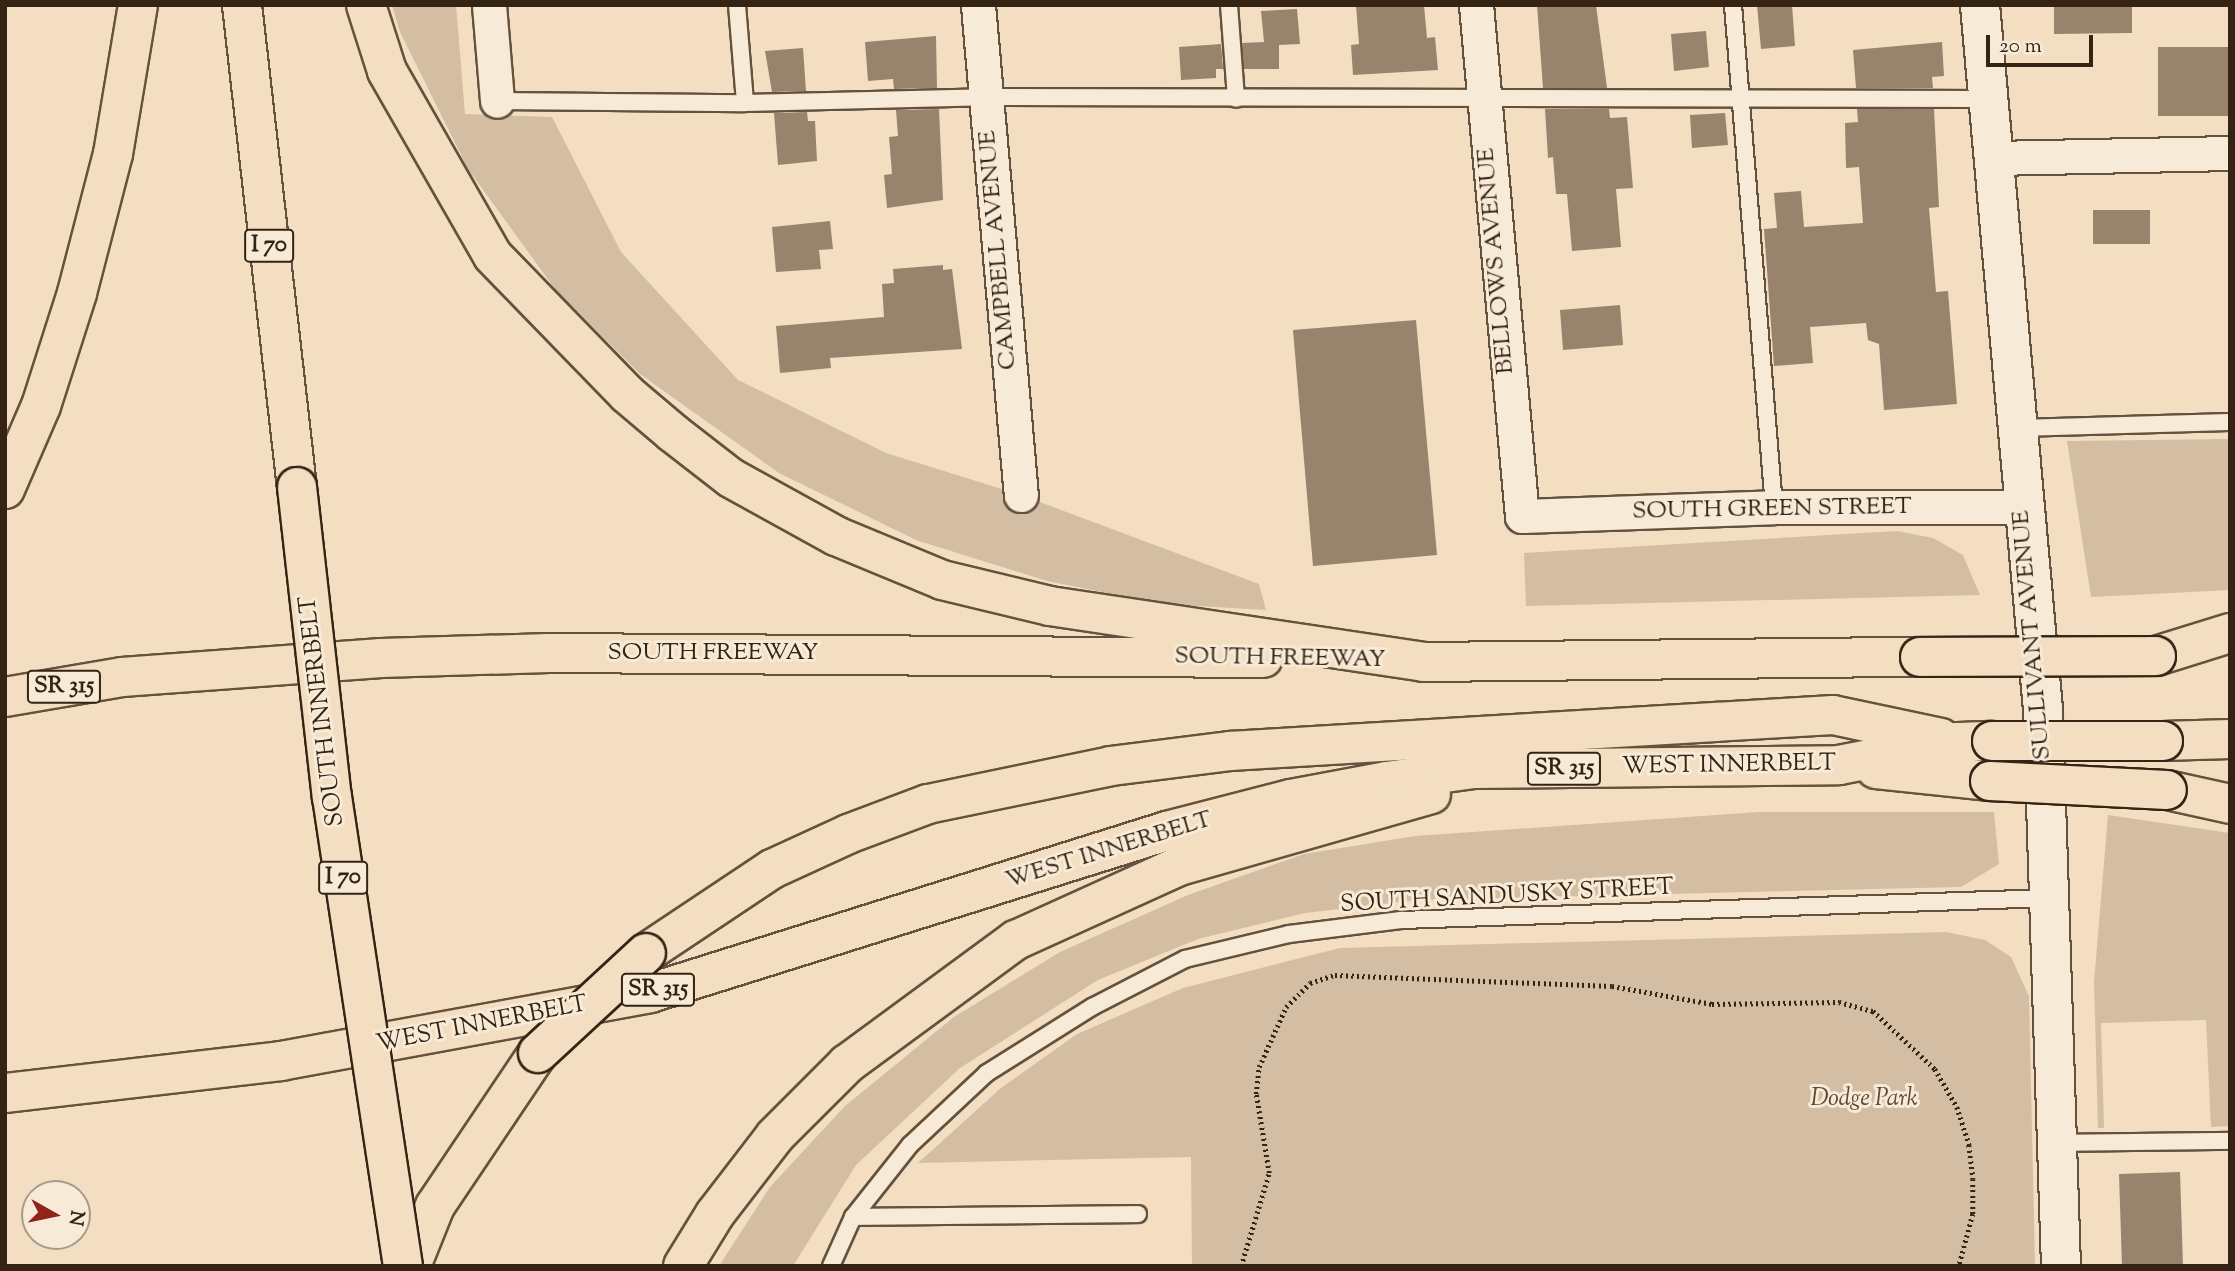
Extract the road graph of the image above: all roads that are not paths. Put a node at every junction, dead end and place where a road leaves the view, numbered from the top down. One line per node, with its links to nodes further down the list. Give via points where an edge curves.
1 (138, 5): 22 (highway, via 113,154 77,293 41,406)
2 (242, 5): 43 (highway, SOUTH INNERBELT / I 70, bridge, via 336,825)
3 (366, 5): 30 (highway, via 387,71 493,256 627,394 731,478 836,536 942,580 1050,606)
4 (489, 5): 15 (street)
5 (737, 5): 17 (lane)
6 (978, 5): 11 (street, CAMPBELL AVENUE)
7 (1229, 5): 12 (lane)
8 (1476, 5): 16 (street, BELLOWS AVENUE)
9 (1733, 5): 14 (lane)
10 (1980, 5): 13 (street, SULLIVANT AVENUE)
11 (985, 97): 12 (lane); 17 (lane); 23 (street, CAMPBELL AVENUE)
12 (1236, 99): 16 (lane)
13 (1988, 99): 14 (lane); 19 (street, SULLIVANT AVENUE)
14 (1742, 100): 16 (lane); 25 (lane)
15 (497, 101): 17 (lane)
16 (1483, 101): 26 (street, BELLOWS AVENUE)
17 (745, 103)
18 (2230, 153): 19 (street)
19 (1993, 158): 21 (street, SULLIVANT AVENUE)
20 (2230, 422): 21 (lane)
21 (2016, 428): 24 (street, SULLIVANT AVENUE)
22 (5, 489)
23 (1021, 495)
24 (2022, 507): 25 (street, SOUTH GREEN STREET); 37 (street, SULLIVANT AVENUE, via 2043,710)
25 (1774, 508): 26 (street, SOUTH GREEN STREET)
26 (1522, 516)
27 (2230, 633): 28 (highway)
28 (2156, 656): 29 (highway, SR 315); 30 (highway, SR 315, bridge)
29 (2230, 658)
30 (1423, 662): 31 (highway, SOUTH FREEWAY / SR 315, via 549,653 381,658 122,677)
31 (5, 697)
32 (2230, 739): 33 (highway, WEST INNERBELT / SR 315, bridge)
33 (1974, 741): 34 (highway, WEST INNERBELT / SR 315); 44 (highway, bridge, via 1833,715 1230,751 1111,766 928,804 772,869 646,953 538,1054 435,1206)
34 (1839, 765): 35 (highway, WEST INNERBELT / SR 315); 36 (highway, bridge, via 1990,781 2167,790)
35 (1512, 770): 38 (highway, WEST INNERBELT / SR 315, via 1474,769 1387,780 1167,831 650,993 281,1061); 45 (highway, via 1179,866 1016,940 847,1064 775,1136 715,1214)
36 (2230, 804)
37 (2051, 898): 40 (street, SULLIVANT AVENUE); 42 (lane, SOUTH SANDUSKY STREET, via 1401,920 1289,934 1185,959 1092,1007 987,1073 910,1144)
38 (5, 1093)
39 (2230, 1141): 40 (lane)
40 (2057, 1143): 47 (street, SULLIVANT AVENUE)
41 (1138, 1214): 42 (lane)
42 (853, 1217): 46 (lane, SOUTH SANDUSKY STREET)
43 (403, 1266)
44 (411, 1266)
45 (683, 1266)
46 (831, 1266)
47 (2061, 1266)

